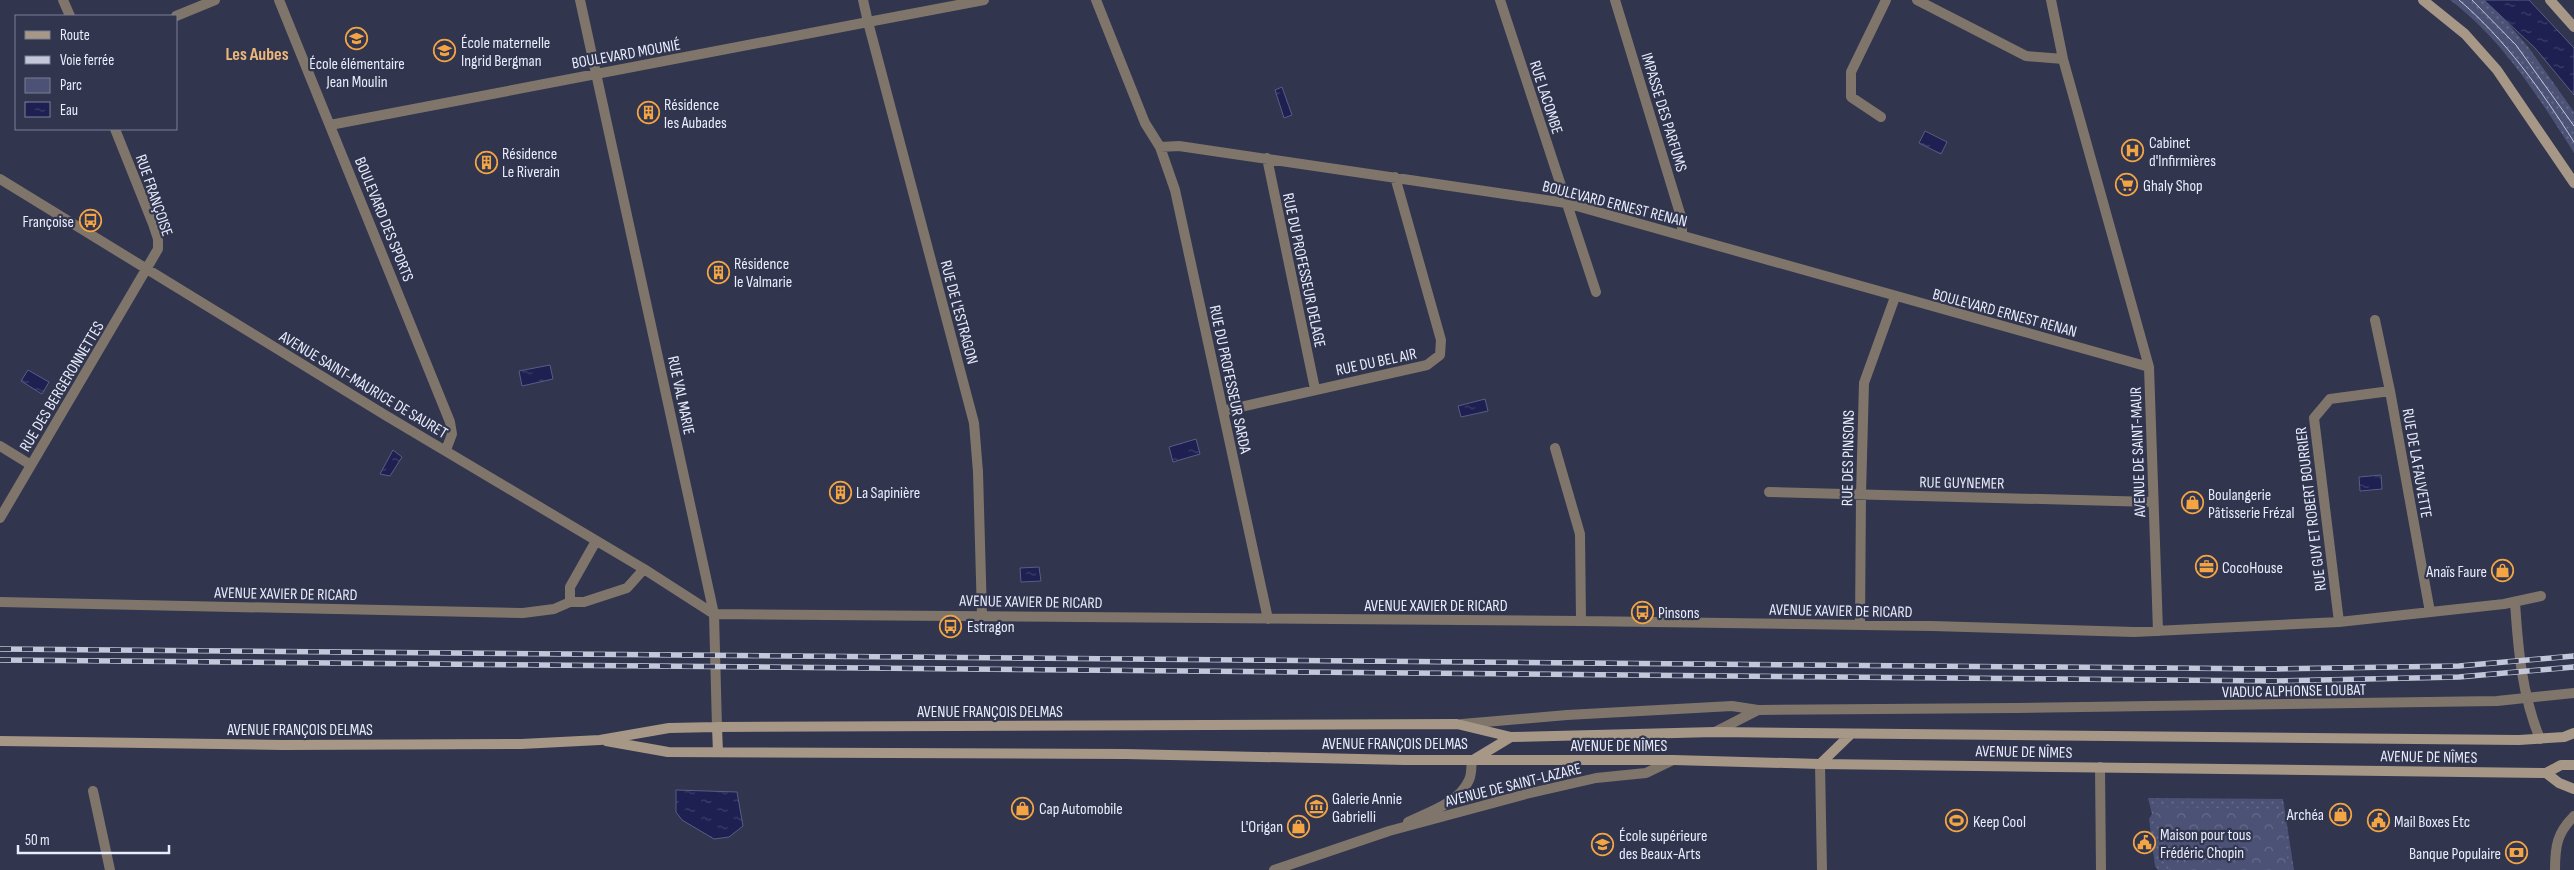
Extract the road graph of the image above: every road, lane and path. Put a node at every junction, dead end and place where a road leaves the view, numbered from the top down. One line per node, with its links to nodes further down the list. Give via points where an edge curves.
1 (63, 0): 16 (street)
2 (215, 0): 17 (street)
3 (280, 0): 23 (street, BOULEVARD DES SPORTS)
4 (580, 0): 21 (street, RUE VAL MARIE)
5 (863, 0): 18 (street)
6 (984, 0): 15 (street)
7 (1096, 0): 25 (street, via 1145,123)
8 (1500, 0): 30 (street, RUE LACOMBE)
9 (1615, 0): 31 (street, IMPASSE DES PARFUMS, via 1682,220)
10 (1886, 0): 22 (street, via 1851,72 1850,97)
11 (1917, 0): 20 (street, via 2026,56)
12 (2051, 0): 20 (street, AVENUE DE SAINT-MAUR)
13 (2423, 0): 29 (main road, via 2465,34 2497,70)
14 (2550, 0): 19 (main road)
15 (956, 3): 18 (street)
16 (70, 15)
17 (178, 15)
18 (868, 22): 21 (street, BOULEVARD MOUNIÉ); 56 (street, RUE DE L'ESTRAGON, via 974,423)
19 (2574, 27)
20 (2063, 59): 36 (street, AVENUE DE SAINT-MAUR)
21 (597, 73): 23 (street, BOULEVARD MOUNIÉ); 55 (street, RUE VAL MARIE)
22 (1880, 117)
23 (330, 125): 42 (street, BOULEVARD DES SPORTS, via 450,422 452,434)
24 (115, 130): 32 (street, RUE FRANÇOISE, via 158,239 158,249)
25 (1160, 147): 26 (street, BOULEVARD ERNEST RENAN, via 1179,146); 39 (street, RUE DU PROFESSEUR SARDA, via 1175,190)
26 (1267, 158): 27 (street, BOULEVARD ERNEST RENAN); 37 (street, RUE DU PROFESSEUR DELAGE)
27 (1395, 177): 30 (street, BOULEVARD ERNEST RENAN); 37 (street, RUE DU BEL AIR, via 1441,340 1440,355 1427,365)
28 (0, 179): 32 (street, AVENUE SAINT-MAURICE DE SAURET)
29 (2574, 184)
30 (1566, 203): 31 (street, BOULEVARD ERNEST RENAN); 33 (street, RUE LACOMBE)
31 (1682, 234): 34 (street, BOULEVARD ERNEST RENAN)
32 (147, 270): 42 (street, AVENUE SAINT-MAURICE DE SAURET); 43 (street, RUE DES BERGERONNETTES)
33 (1596, 292)
34 (1894, 297): 36 (street, BOULEVARD ERNEST RENAN); 45 (street, RUE DES PINSONS, via 1864,383)
35 (2375, 320): 38 (street, RUE DE LA FAUVETTE)
36 (2149, 367): 46 (street, AVENUE DE SAINT-MAUR)
37 (1315, 389): 39 (street, RUE DU BEL AIR)
38 (2390, 391): 54 (street, RUE DE LA FAUVETTE); 59 (street, RUE GUY ET ROBERT BOURRIER, via 2330,399 2314,418)
39 (1223, 411): 57 (street, RUE DU PROFESSEUR SARDA)
40 (0, 446): 43 (street)
41 (1555, 448): 58 (street, via 1580,534)
42 (446, 450): 48 (street, AVENUE SAINT-MAURICE DE SAURET)
43 (31, 465): 47 (street, RUE DES BERGERONNETTES)
44 (1769, 492): 45 (street, RUE GUYNEMER)
45 (1861, 494): 46 (street, RUE GUYNEMER); 60 (street, RUE DES PINSONS)
46 (2154, 502): 61 (street, AVENUE DE SAINT-MAUR)
47 (0, 518)
48 (596, 540): 49 (street, AVENUE SAINT-MAURICE DE SAURET); 52 (street, via 570,587)
49 (644, 569): 52 (street, AVENUE XAVIER DE RICARD, via 627,588 584,602); 55 (street, AVENUE SAINT-MAURICE DE SAURET)
50 (2541, 596): 53 (street)
51 (0, 602): 52 (street, AVENUE XAVIER DE RICARD, via 523,613 554,609)
52 (570, 602)
53 (2515, 602): 54 (street); 71 (street, via 2527,702)
54 (2430, 612): 59 (street)
55 (714, 614): 56 (street, AVENUE XAVIER DE RICARD); 66 (street, RUE VAL MARIE)
56 (982, 615): 57 (street, AVENUE XAVIER DE RICARD)
57 (1268, 619): 58 (street, AVENUE XAVIER DE RICARD)
58 (1581, 621): 60 (street, AVENUE XAVIER DE RICARD)
59 (2339, 622): 61 (street)
60 (1860, 626): 61 (street, AVENUE XAVIER DE RICARD)
61 (2158, 631)
62 (2574, 693): 63 (street, VIADUC ALPHONSE LOUBAT, bridge, via 2487,701)
63 (2014, 708): 64 (street, AVENUE DE NÎMES)
64 (1758, 710): 65 (street, AVENUE DE NÎMES, via 1732,706); 67 (street, AVENUE DE NÎMES)
65 (1457, 724): 66 (main road, AVENUE FRANÇOIS DELMAS); 70 (main road, AVENUE FRANÇOIS DELMAS)
66 (717, 726): 72 (main road, AVENUE FRANÇOIS DELMAS, via 669,728); 74 (main road)
67 (1715, 732): 69 (main road, AVENUE DE NÎMES); 70 (main road, AVENUE DE NÎMES)
68 (2574, 733): 71 (main road, AVENUE DE NÎMES)
69 (1851, 734): 71 (main road, AVENUE DE NÎMES); 77 (main road)
70 (1511, 737): 75 (main road, AVENUE FRANÇOIS DELMAS)
71 (2540, 739)
72 (600, 740): 73 (main road, AVENUE FRANÇOIS DELMAS, via 521,744 283,745); 74 (main road, AVENUE FRANÇOIS DELMAS, via 668,752)
73 (0, 741)
74 (718, 752): 75 (main road, AVENUE FRANÇOIS DELMAS)
75 (1472, 760): 76 (main road, AVENUE DE NÎMES); 84 (street, AVENUE DE SAINT-LAZARE, via 1470,779 1461,793 1446,804)
76 (1672, 760): 77 (main road, AVENUE DE NÎMES); 84 (street, AVENUE DE SAINT-LAZARE, via 1646,773 1596,778 1526,794)
77 (1820, 764): 79 (main road, AVENUE DE NÎMES); 87 (street)
78 (2574, 765): 80 (main road, AVENUE DE NÎMES, via 2561,764)
79 (2100, 767): 80 (main road, AVENUE DE NÎMES); 88 (street)
80 (2546, 773): 81 (main road)
81 (2574, 789)
82 (94, 791): 85 (street)
83 (2574, 816): 89 (street, via 2562,828 2556,841)
84 (1389, 832): 86 (street, AVENUE DE SAINT-LAZARE)
85 (110, 870)
86 (1274, 870)
87 (1822, 870)
88 (2101, 870)
89 (2555, 870)

